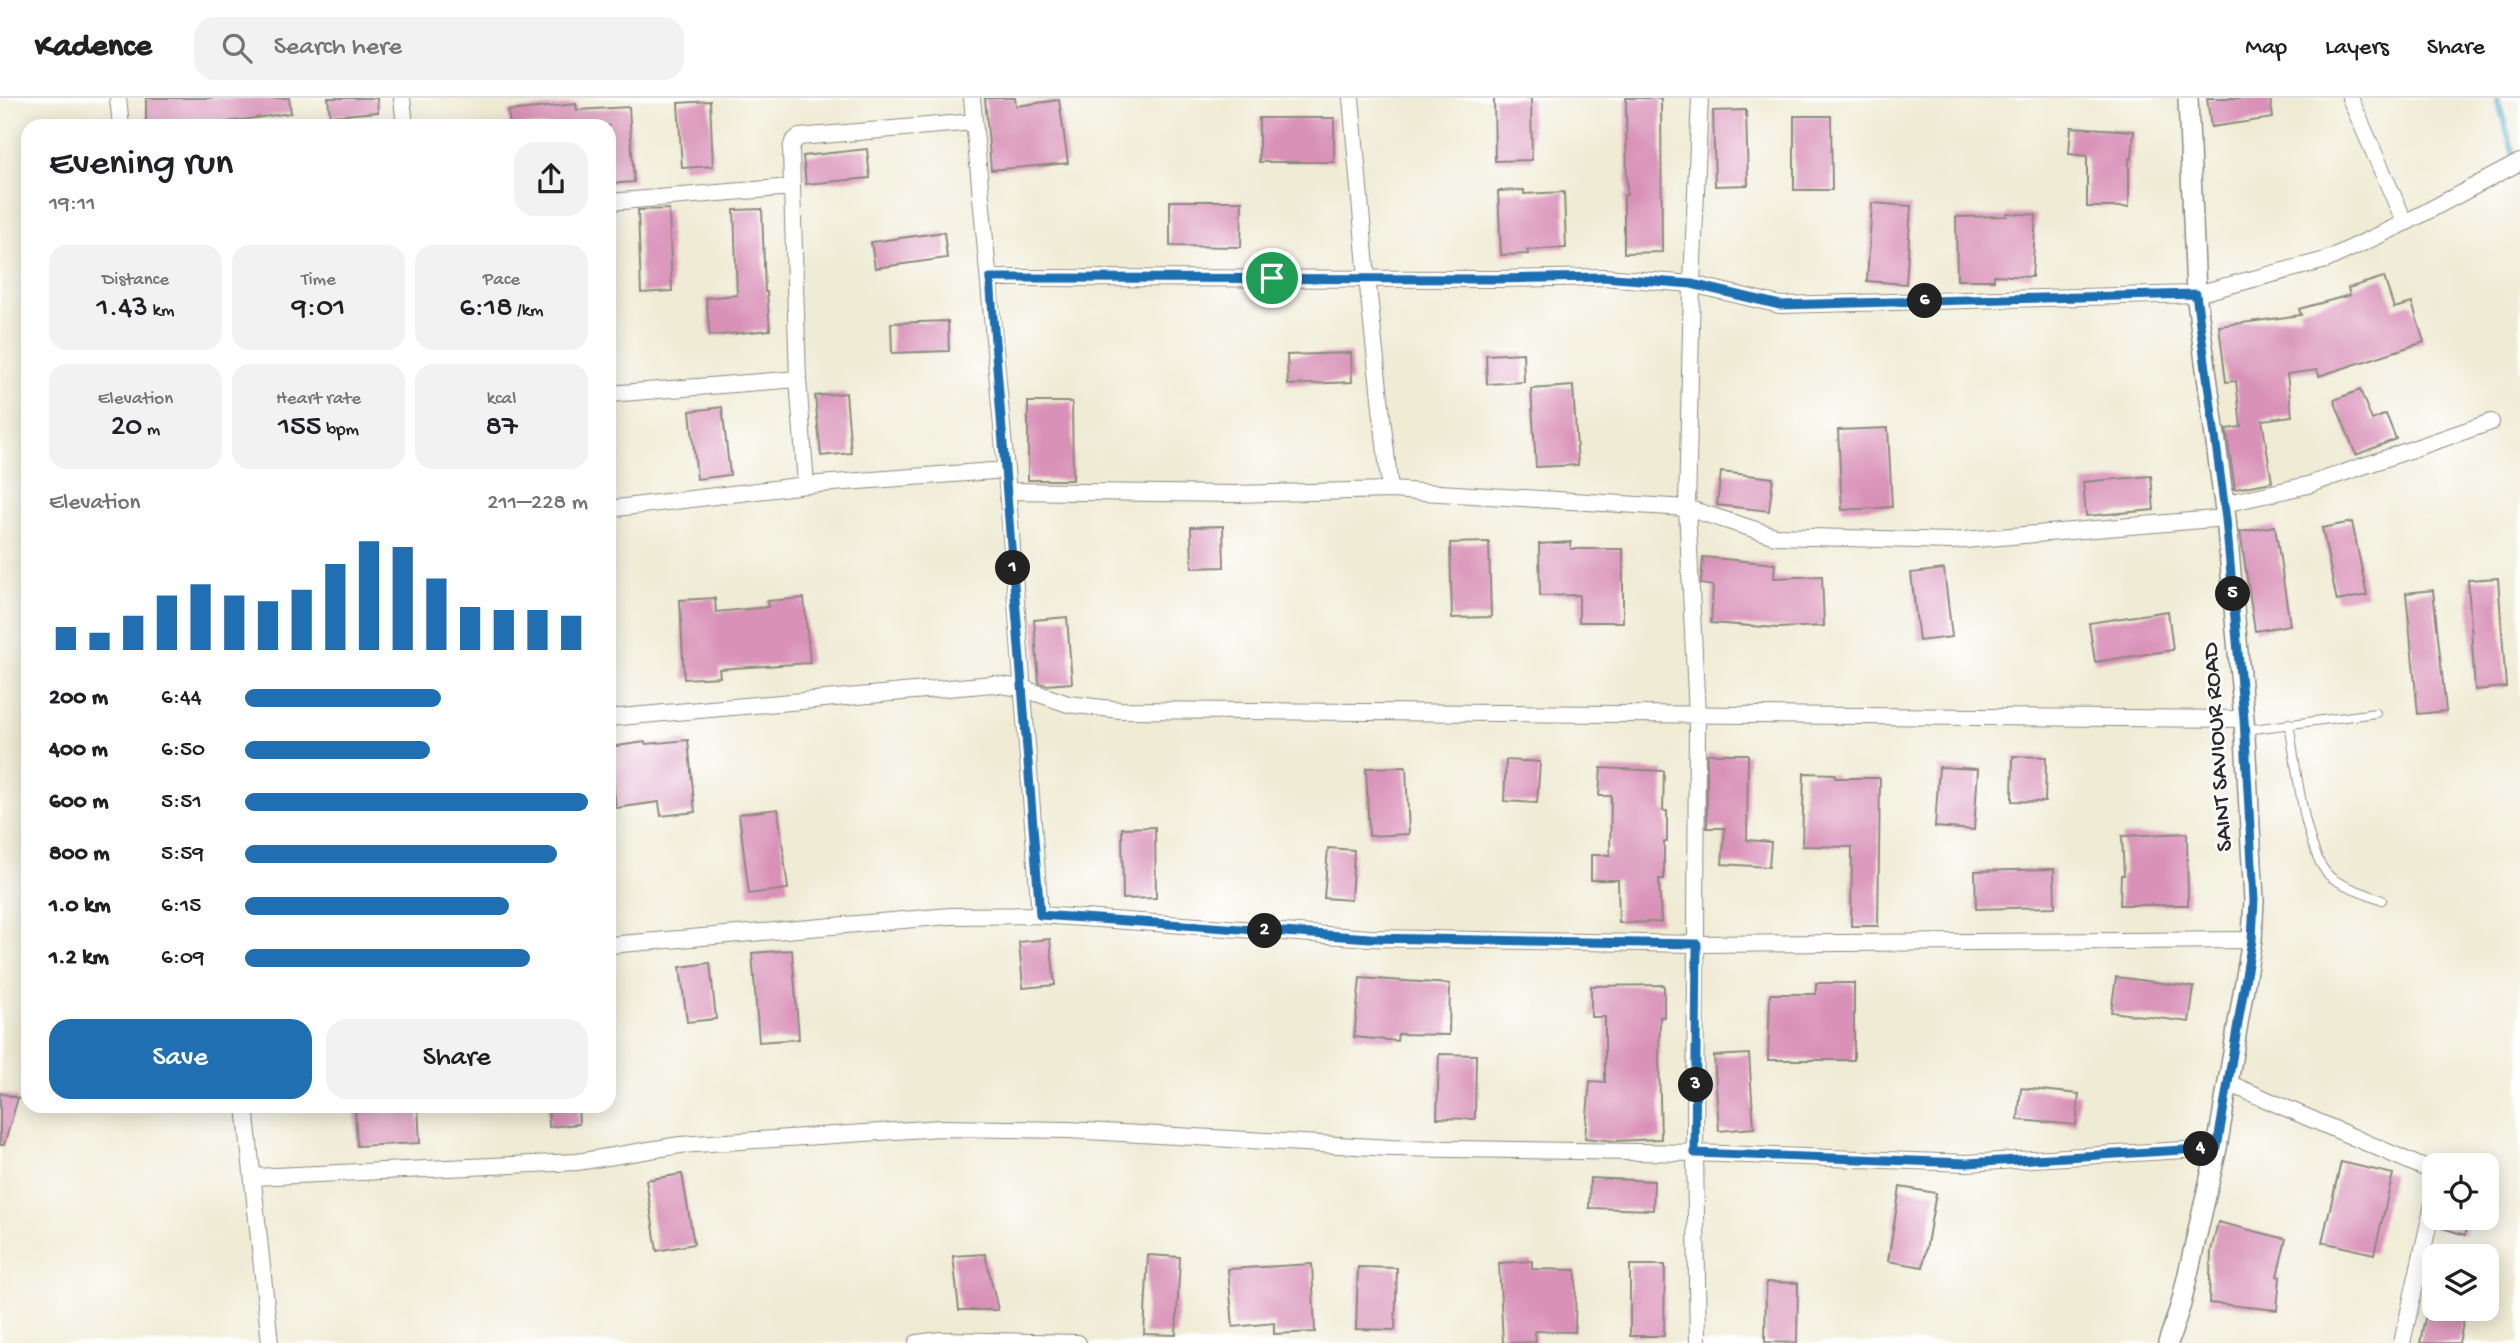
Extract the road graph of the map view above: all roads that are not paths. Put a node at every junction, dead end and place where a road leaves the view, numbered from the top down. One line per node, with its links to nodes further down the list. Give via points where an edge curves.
1 (118, 98): 8 (street)
2 (402, 98): 9 (street)
3 (972, 98): 10 (street)
4 (1351, 98): 16 (street)
5 (1700, 98): 17 (street)
6 (2188, 98): 18 (street, SAINT SAVIOUR ROAD)
7 (2350, 98): 14 (street)
8 (120, 119)
9 (404, 119)
10 (974, 122): 12 (street, via 799,137 791,149); 15 (street)
11 (2520, 162): 14 (street)
12 (792, 187): 13 (street); 19 (street)
13 (616, 201)
14 (2405, 223): 18 (street, via 2326,260)
15 (990, 278): 16 (street); 22 (street)
16 (1367, 278): 17 (street, via 1602,277); 25 (street)
17 (1692, 284): 18 (street, via 1780,305); 27 (street)
18 (2196, 294): 28 (street, SAINT SAVIOUR ROAD)
19 (798, 379): 20 (street); 23 (street)
20 (616, 393)
21 (2491, 422): 28 (street)
22 (1006, 470): 23 (street); 24 (street)
23 (806, 485): 26 (street)
24 (1008, 491): 25 (street); 29 (street)
25 (1390, 491): 27 (street)
26 (616, 508)
27 (1687, 508): 28 (street, via 1775,536 1952,541); 31 (street)
28 (2225, 511): 34 (street, SAINT SAVIOUR ROAD)
29 (1022, 688): 31 (street, via 1068,704 1119,710); 32 (street, via 993,684); 36 (street)
30 (2376, 713): 33 (lane)
31 (1697, 716): 34 (street); 39 (street)
32 (616, 717)
33 (2289, 723): 34 (lane); 35 (lane, via 2317,859 2331,878)
34 (2244, 724): 37 (street, SAINT SAVIOUR ROAD)
35 (2382, 900)
36 (1040, 915): 38 (street, via 950,916); 39 (street, via 1370,938)
37 (2252, 940): 39 (street); 40 (street, SAINT SAVIOUR ROAD)
38 (616, 944)
39 (1697, 944): 43 (street)
40 (2228, 1083): 42 (street, SAINT SAVIOUR ROAD); 44 (street)
41 (246, 1113): 45 (street)
42 (2217, 1148): 43 (street, via 1967,1163); 51 (street, SAINT SAVIOUR ROAD)
43 (1695, 1153): 45 (street, via 1391,1148 1081,1130 941,1128 680,1145 577,1162); 50 (street)
44 (2422, 1166)
45 (253, 1177): 47 (street)
46 (2427, 1230): 52 (street)
47 (270, 1343)
48 (917, 1343): 49 (street)
49 (1078, 1343)
50 (1698, 1343)
51 (2168, 1343)
52 (2402, 1343)

